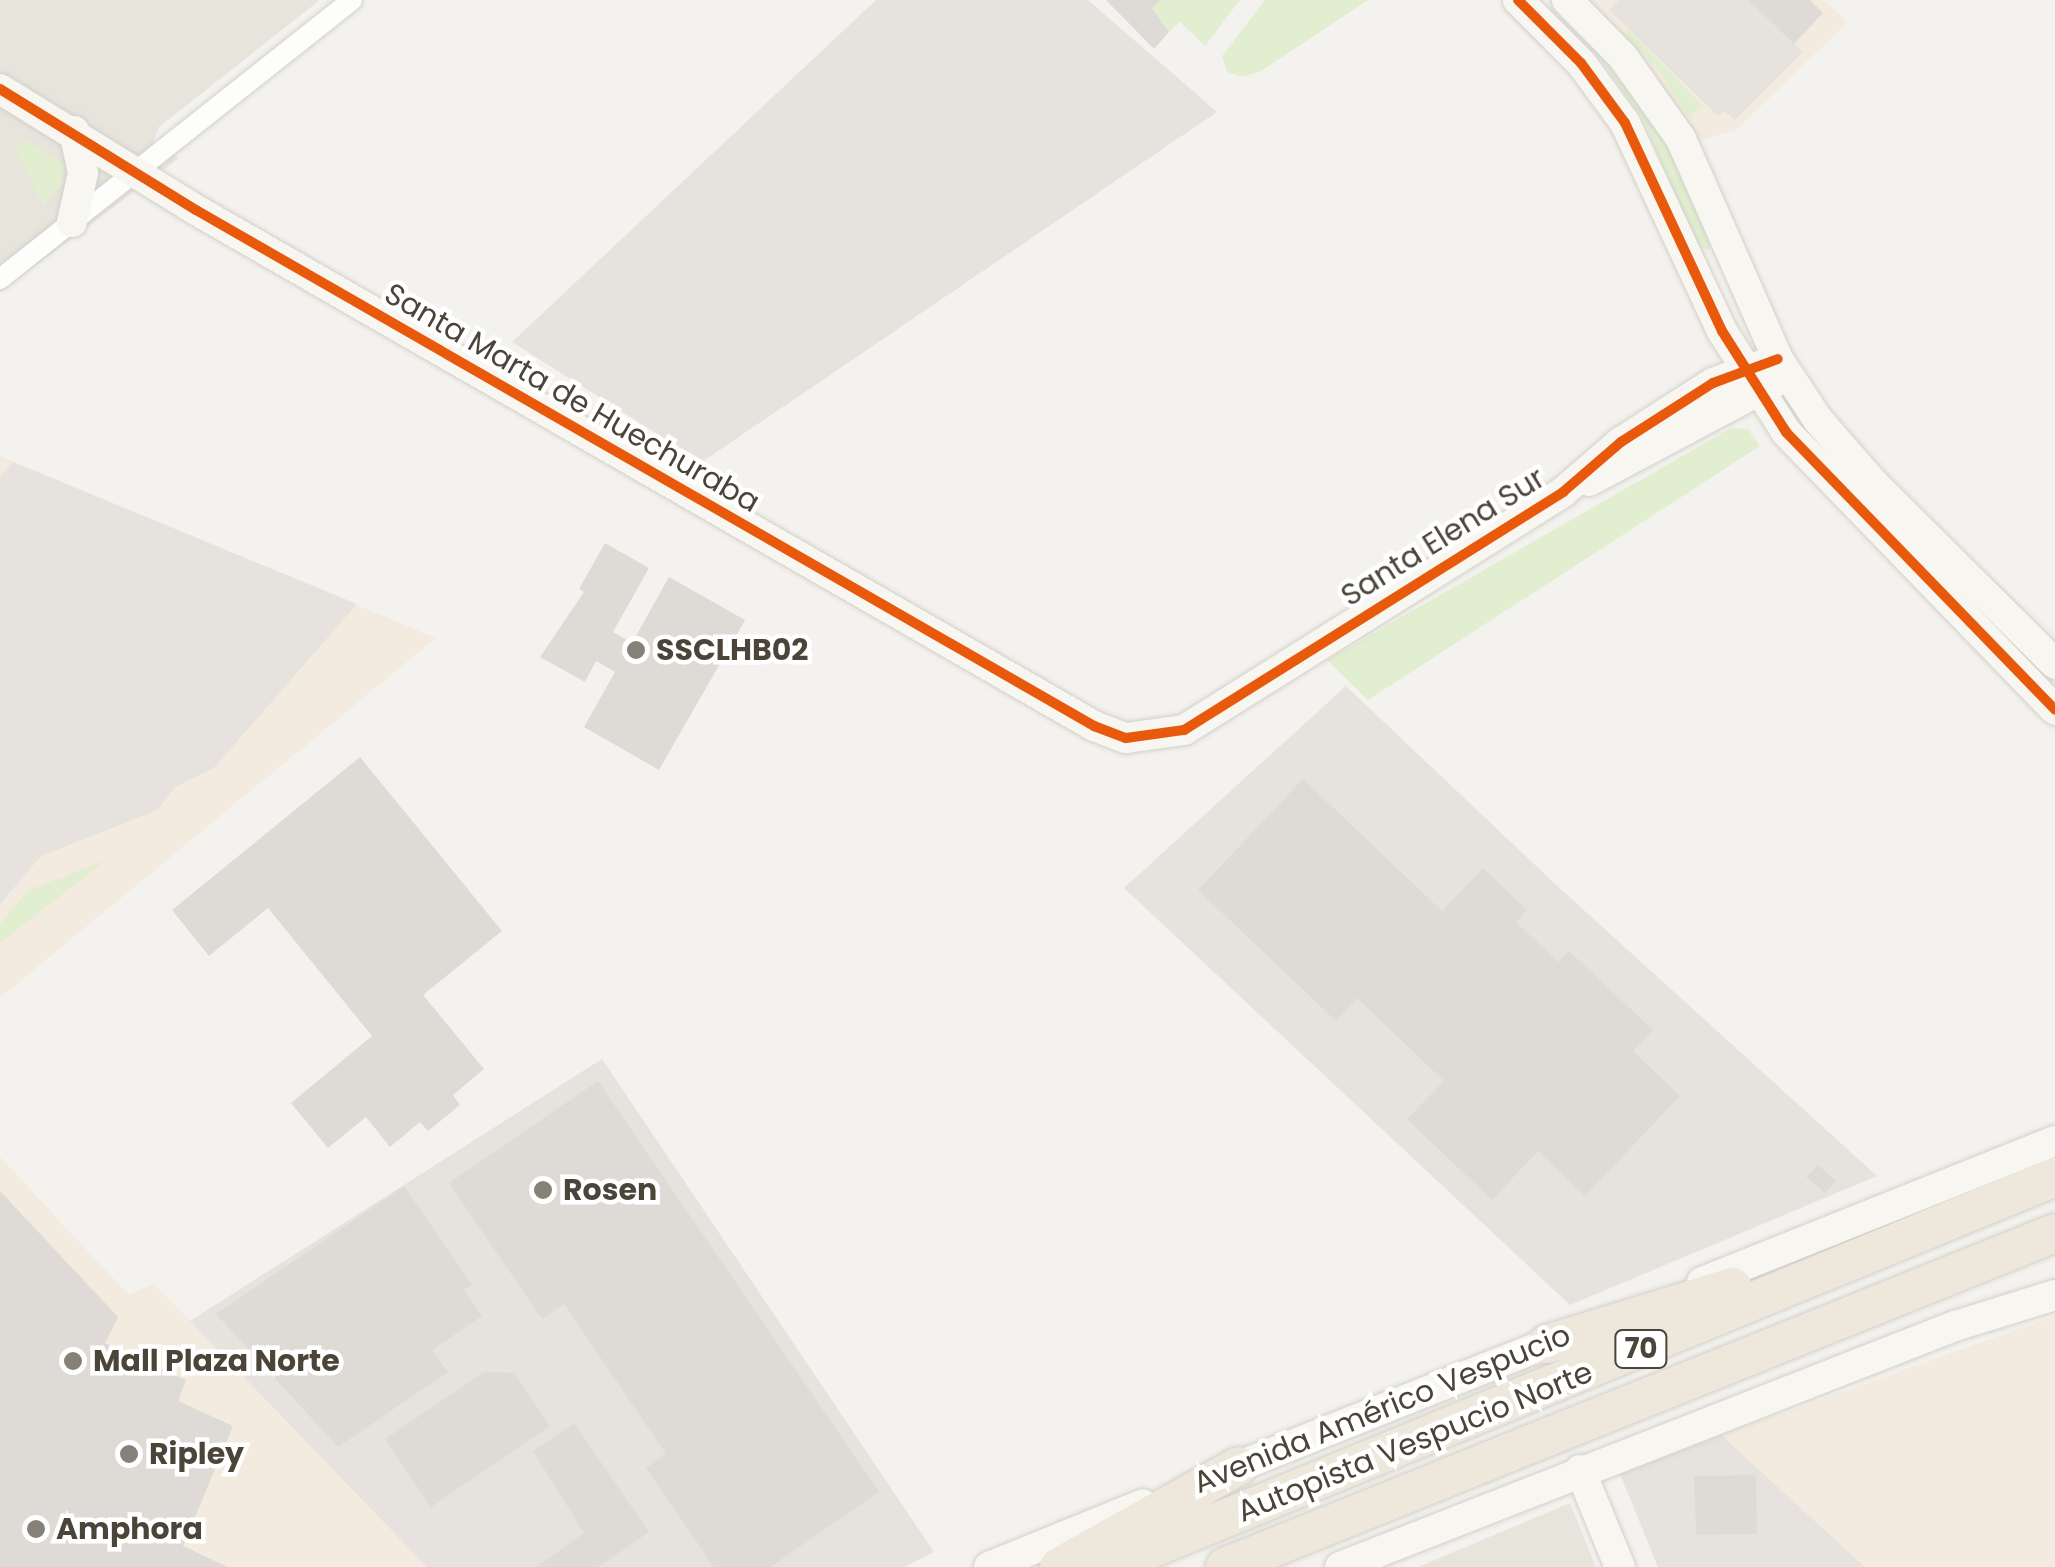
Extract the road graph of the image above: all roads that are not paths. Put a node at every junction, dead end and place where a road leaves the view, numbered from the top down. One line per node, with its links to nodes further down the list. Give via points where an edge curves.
1 (352, 0): 6 (street)
2 (1518, 0): 9 (street, via 1612,105)
3 (1567, 0): 8 (street, via 1623,57 1670,121)
4 (0, 89): 5 (street, Santa Marta de Huechuraba)
5 (74, 131): 6 (street, Santa Marta de Huechuraba); 7 (street, via 83,173)
6 (136, 172): 7 (street); 15 (street, Santa Marta de Huechuraba, via 1042,696)
7 (72, 222): 10 (street)
8 (1726, 234): 9 (street, via 1710,256); 11 (street)
9 (1683, 248): 12 (street)
10 (0, 279)
11 (1784, 368): 12 (street, Santa Elena Sur); 13 (street, via 1874,485)
12 (1750, 380): 14 (street, via 1807,458); 15 (street, Santa Elena Sur, via 1632,463 1563,492 1184,730)
13 (2055, 664)
14 (2055, 710)
15 (1126, 738)
16 (2055, 1141): 21 (street, Avenida Américo Vespucio)
17 (2055, 1177): 18 (highway, Autopista Vespucio Norte / 70)
18 (1926, 1228): 21 (highway); 26 (highway, Autopista Vespucio Norte / 70)
19 (2055, 1233): 27 (highway, Autopista Vespucio Norte / 70)
20 (2055, 1294): 23 (street)
21 (1546, 1344): 22 (street, Avenida Américo Vespucio)
22 (1239, 1466): 24 (street, Avenida Américo Vespucio); 25 (highway)
23 (1580, 1470): 28 (street); 29 (street)
24 (989, 1567)
25 (1059, 1567)
26 (1107, 1567)
27 (1226, 1567)
28 (1340, 1567)
29 (1620, 1567)

